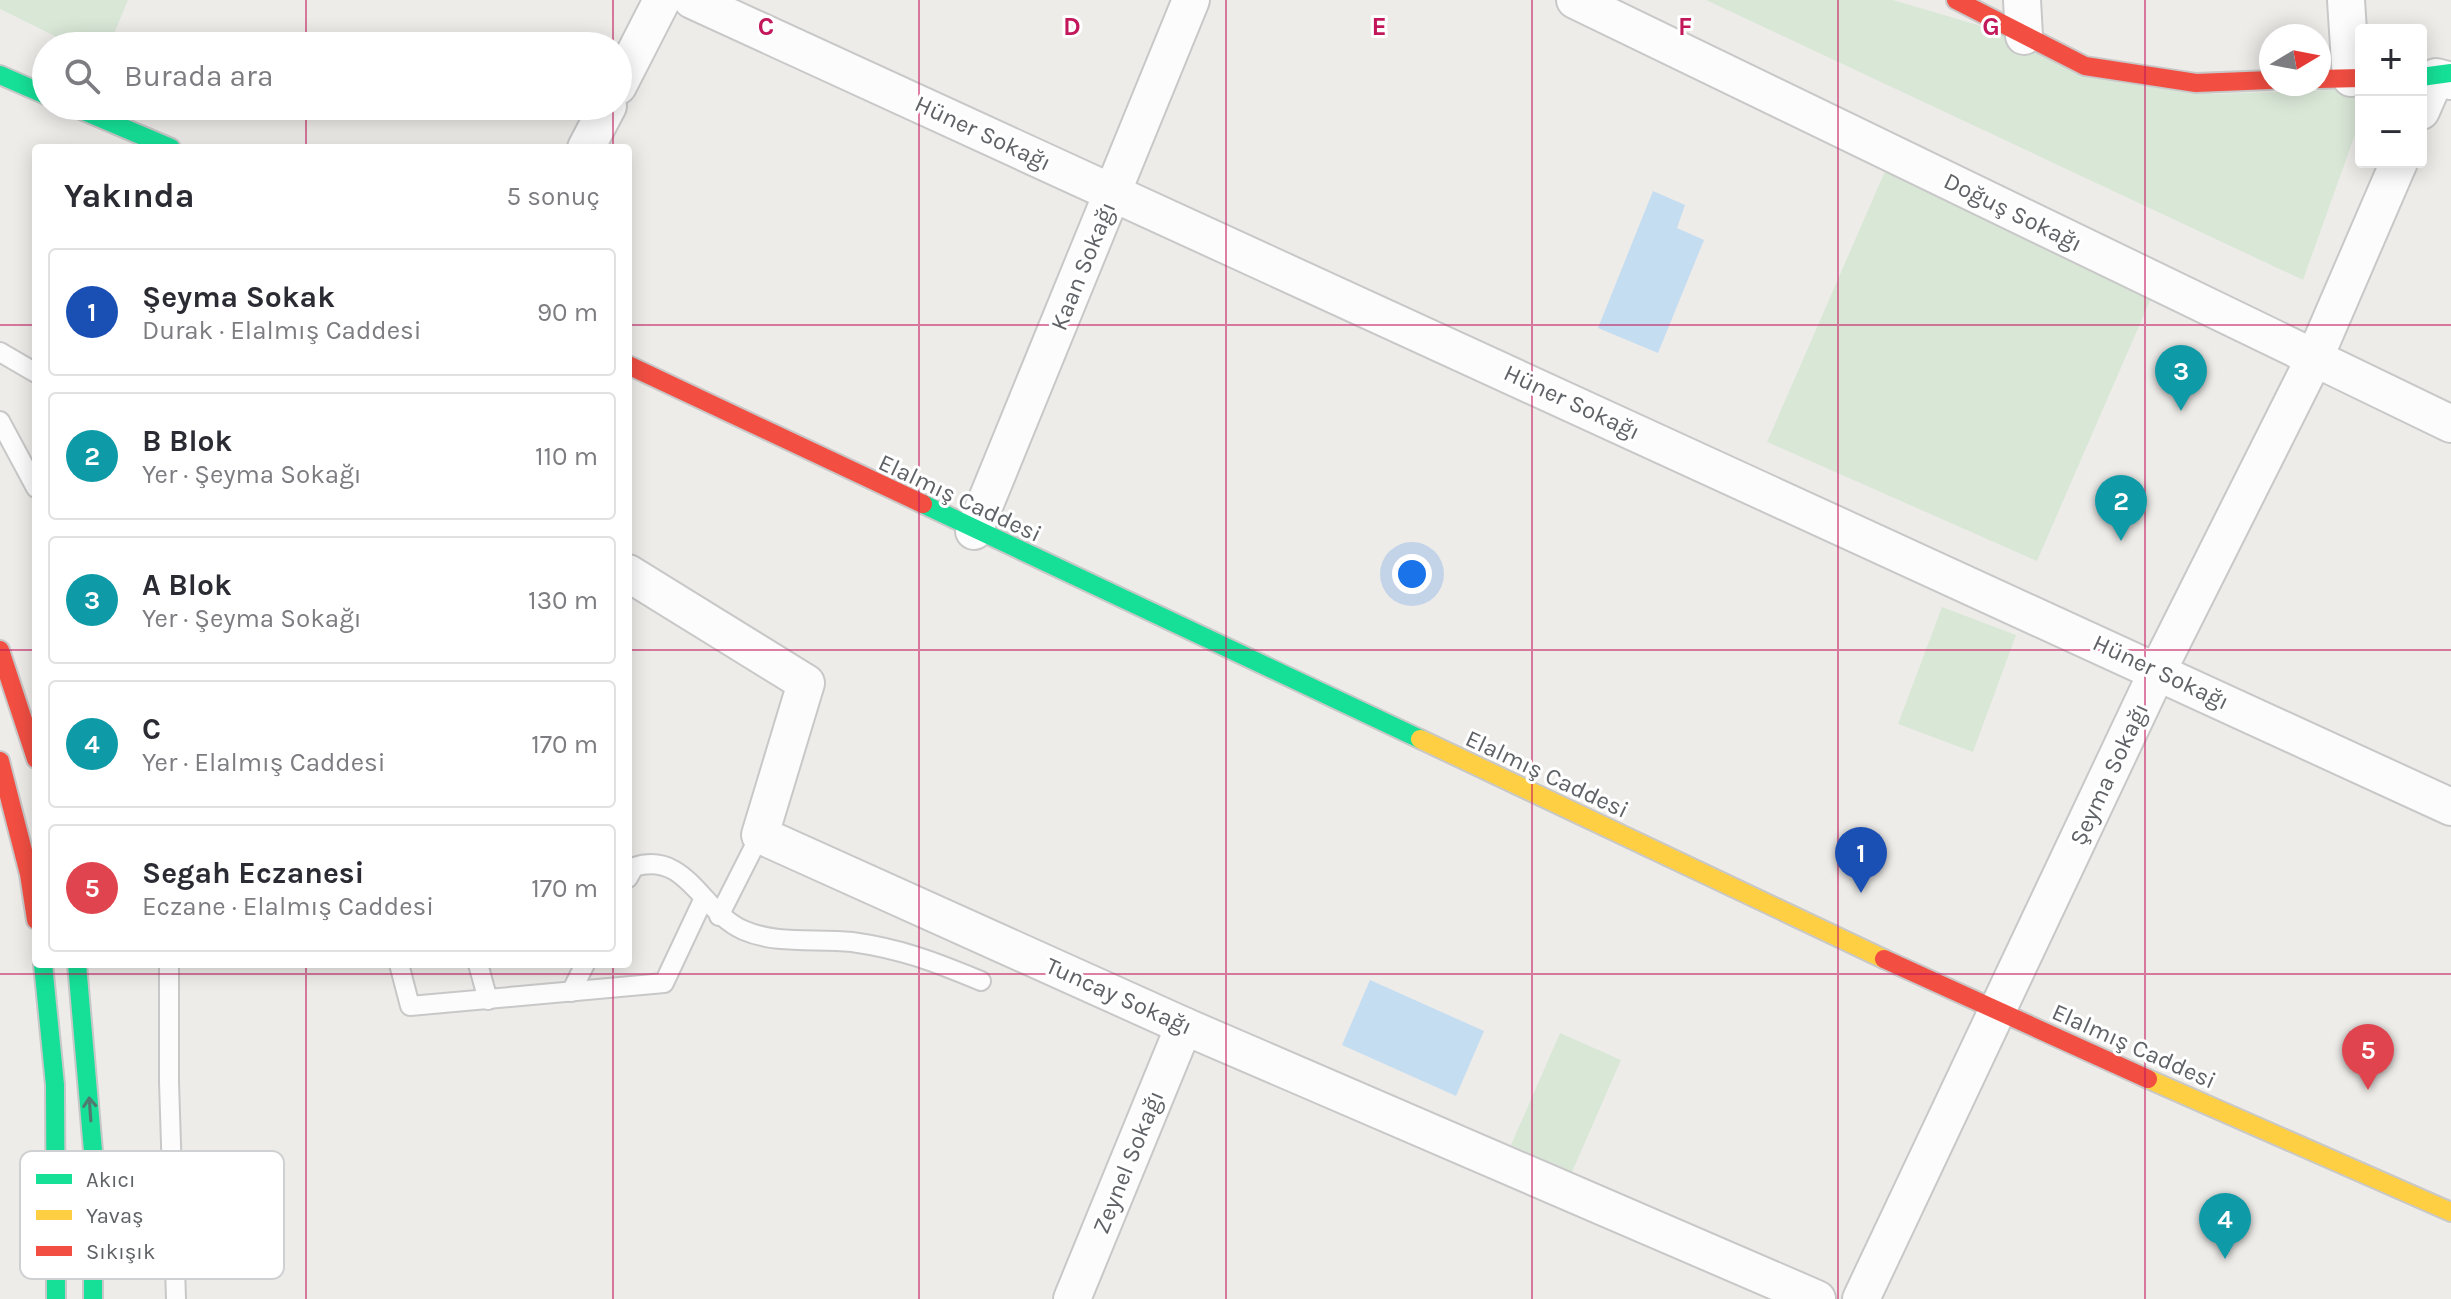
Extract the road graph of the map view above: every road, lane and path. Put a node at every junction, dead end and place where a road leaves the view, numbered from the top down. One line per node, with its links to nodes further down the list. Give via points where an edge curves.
1 (662, 0): 9 (street)
2 (692, 0): 21 (street, Hüner Sokağı)
3 (1191, 0): 21 (street, Kaan Sokağı)
4 (1575, 0): 23 (street, Doğuş Sokağı)
5 (1956, 0): 8 (street)
6 (2022, 0): 8 (street)
7 (2346, 0): 12 (street)
8 (2024, 36): 13 (street, via 2085,66 2196,83)
9 (632, 59)
10 (0, 75): 14 (street)
11 (2440, 77): 15 (street)
12 (2344, 78)
13 (2259, 80)
14 (32, 89)
15 (2427, 100)
16 (105, 120): 18 (street)
17 (601, 120): 19 (street)
18 (162, 144)
19 (588, 144)
20 (2396, 168): 23 (street, Şeyma Sokağı)
21 (1113, 192): 29 (street, Kaan Sokağı); 32 (street, Hüner Sokağı)
22 (0, 352): 25 (lane)
23 (2314, 359): 27 (street, Doğuş Sokağı); 32 (street, Şeyma Sokağı)
24 (632, 367): 29 (street, Elalmış Caddesi)
25 (32, 371)
26 (0, 421): 28 (lane)
27 (2451, 424)
28 (32, 481)
29 (974, 531): 50 (street, Elalmış Caddesi)
30 (632, 575): 36 (street, via 806,683)
31 (0, 650): 33 (street)
32 (2158, 670): 35 (street, Hüner Sokağı); 50 (street, Şeyma Sokağı)
33 (32, 747)
34 (0, 761): 38 (street)
35 (2451, 807)
36 (760, 835): 40 (lane); 51 (street, Tuncay Sokağı)
37 (632, 871): 39 (lane, via 645,863 667,865 681,872)
38 (32, 894)
39 (703, 900): 40 (lane); 48 (lane, via 664,983)
40 (719, 916): 47 (lane, via 764,938 905,950)
41 (43, 968): 52 (street)
42 (77, 968): 53 (street, one-way to 42)
43 (169, 968): 54 (lane)
44 (400, 968): 49 (lane, via 410,1006)
45 (479, 968): 49 (lane)
46 (583, 968): 48 (lane)
47 (981, 981)
48 (571, 992): 49 (lane)
49 (488, 1000)
50 (1997, 1012): 55 (street, Elalmış Caddesi); 62 (street, Şeyma Sokağı)
51 (1184, 1026): 60 (street, Zeynel Sokağı); 61 (street, Tuncay Sokağı)
52 (55, 1151)
53 (93, 1151)
54 (171, 1151)
55 (2451, 1212)
56 (56, 1279): 58 (street)
57 (175, 1279): 59 (lane)
58 (56, 1299)
59 (176, 1299)
60 (1072, 1299)
61 (1817, 1299)
62 (1861, 1299)

